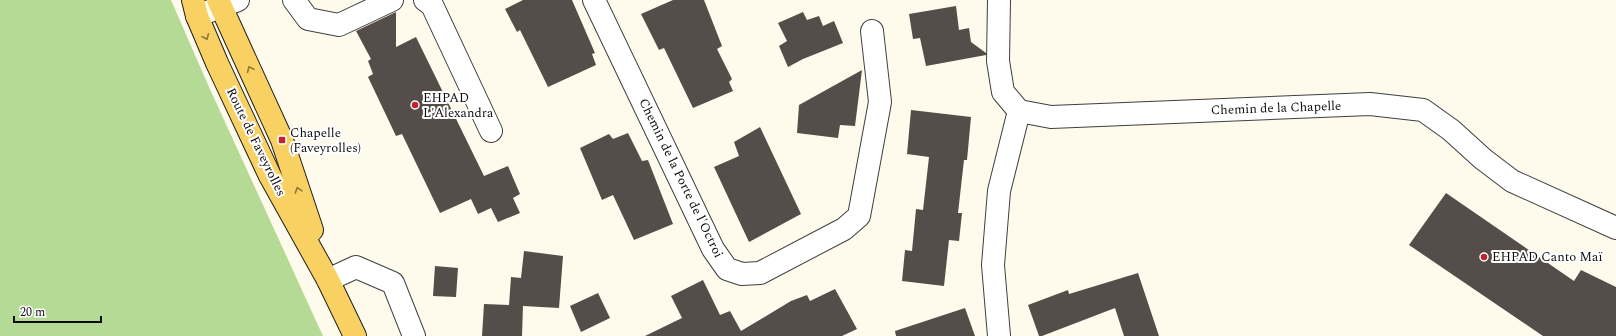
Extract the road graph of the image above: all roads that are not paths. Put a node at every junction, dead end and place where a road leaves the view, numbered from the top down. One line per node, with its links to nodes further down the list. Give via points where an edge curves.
1 (294, 0): 2 (street, via 308,19 339,25)
2 (392, 0)
3 (425, 0): 10 (street, via 432,5)
4 (594, 0): 8 (street, Chemin de la Porte de l'Octroi, via 713,249 727,269 742,274 760,273 844,229 859,216 880,102)
5 (999, 0): 9 (street, via 998,60 1003,92)
6 (226, 2): 7 (street); 12 (main road, Route de Faveyrolles, one-way to 6, via 282,140)
7 (195, 8): 12 (main road, Route de Faveyrolles, one-way to 12, via 217,63 270,176)
8 (872, 31)
9 (1019, 111): 11 (street, Chemin de la Chapelle, via 1051,117 1370,104 1423,110 1512,181); 15 (street, via 999,191 993,265)
10 (491, 131)
11 (1616, 228)
12 (328, 280): 13 (main road, Route de Faveyrolles); 14 (street, via 356,267 393,283)
13 (354, 336)
14 (414, 336)
15 (999, 336)

